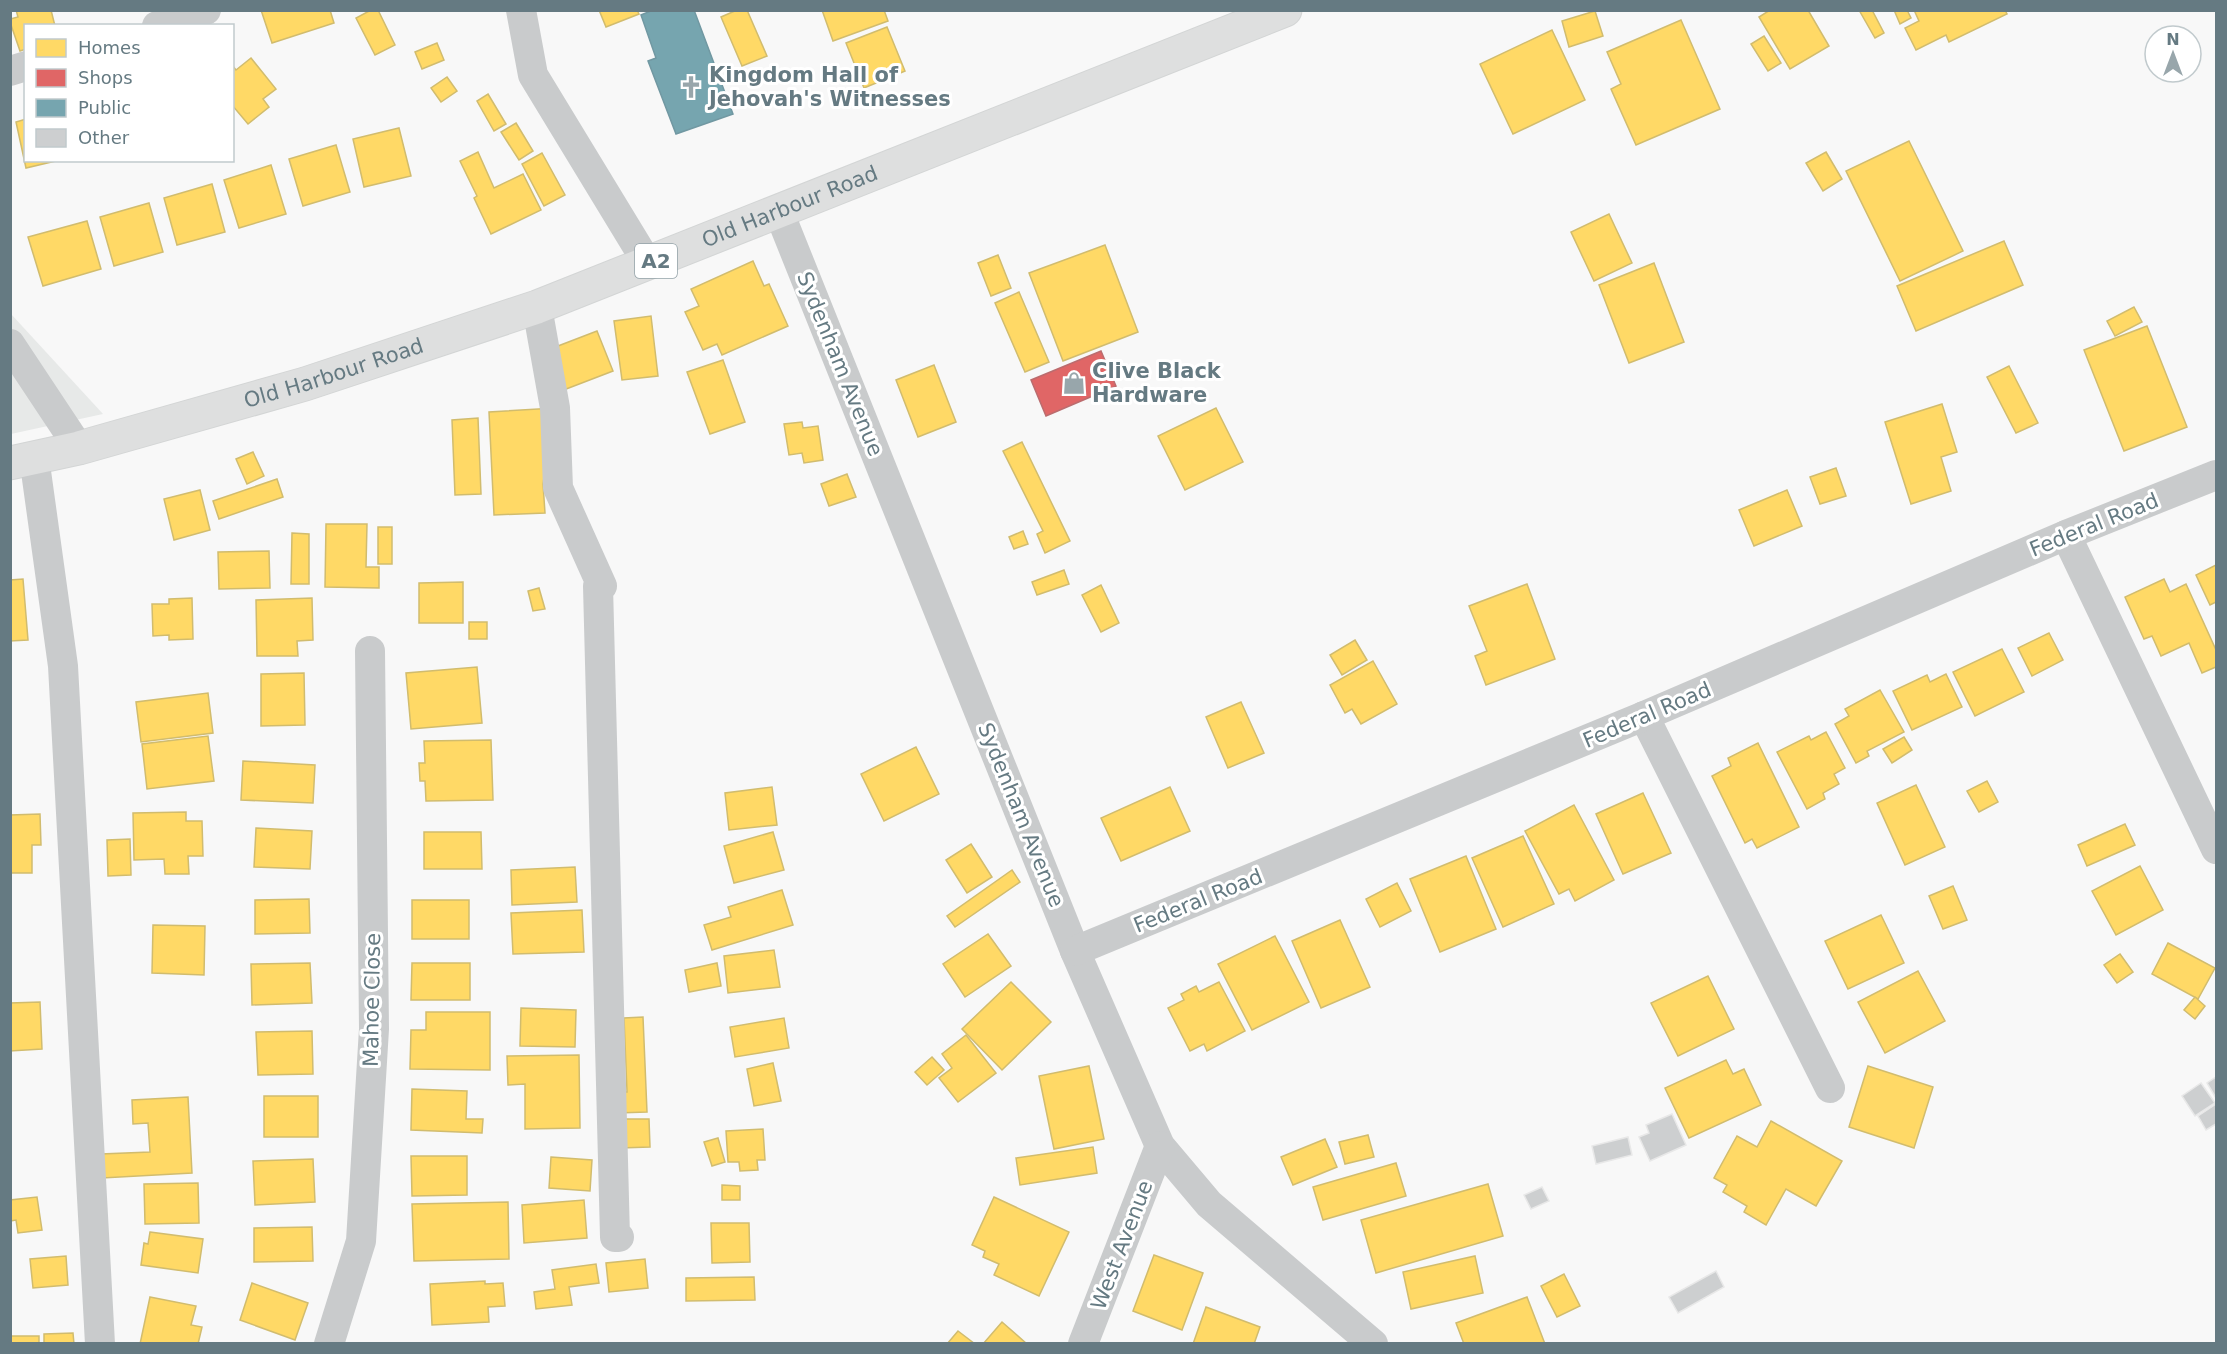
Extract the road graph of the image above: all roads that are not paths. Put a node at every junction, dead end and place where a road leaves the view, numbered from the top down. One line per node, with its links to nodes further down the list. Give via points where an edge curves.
1 (206, 10): 4 (street)
2 (521, 10): 6 (street, via 533,75)
3 (1285, 10): 5 (main road, Old Harbour Road / A2)
4 (163, 24)
5 (779, 212): 6 (main road, Old Harbour Road / A2); 16 (street, Sydenham Avenue)
6 (648, 264): 7 (main road, Old Harbour Road / A2)
7 (537, 307): 9 (main road, Old Harbour Road / A2, via 305,384); 19 (street, via 555,408 558,488 602,586 598,586 615,1237)
8 (10, 344): 9 (street)
9 (79, 448): 10 (main road, Old Harbour Road / A2)
10 (22, 460): 20 (street, via 63,666)
11 (2217, 475): 12 (street, Federal Road)
12 (2066, 536): 14 (street, Federal Road); 15 (street)
13 (370, 651): 21 (street, Mahoe Close, via 372,1052 361,1240)
14 (1644, 717): 16 (street, Federal Road); 17 (street)
15 (2217, 849)
16 (1075, 951): 18 (street, Sydenham Avenue)
17 (1830, 1088)
18 (1160, 1146): 22 (street, West Avenue); 23 (street, Sydenham Avenue, via 1209,1204)
19 (619, 1237)
20 (100, 1344)
21 (329, 1344)
22 (1083, 1344)
23 (1373, 1344)

